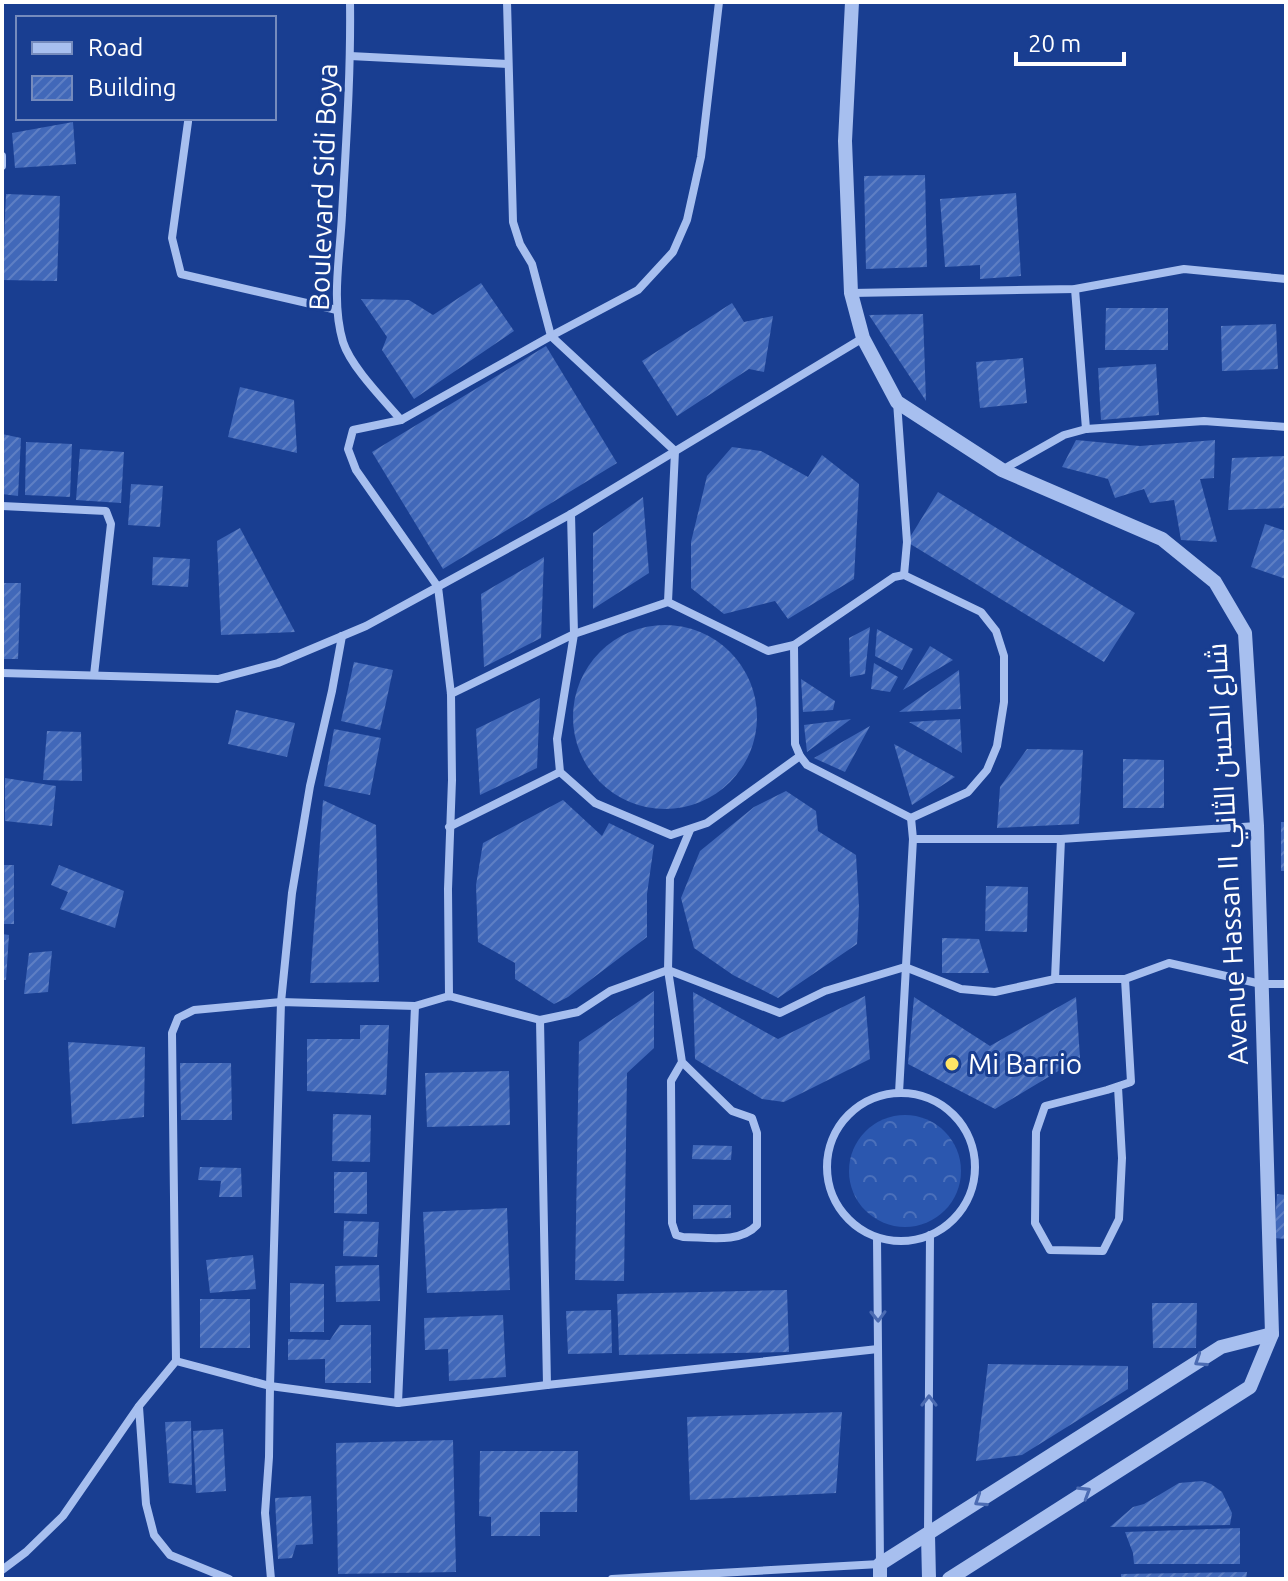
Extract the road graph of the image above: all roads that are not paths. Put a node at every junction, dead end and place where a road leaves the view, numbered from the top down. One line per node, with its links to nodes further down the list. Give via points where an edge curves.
1 (350, 2): 5 (street, Boulevard Sidi Boya)
2 (507, 2): 6 (street)
3 (719, 2): 14 (street, via 701,157 687,220 673,252 638,290)
4 (852, 2): 12 (street, Avenue Hassan II شارع الحسن الثاني, via 845,141)
5 (350, 56): 6 (street); 13 (street, Boulevard Sidi Boya)
6 (508, 64): 14 (street, via 513,222 532,264)
7 (188, 122): 13 (street, via 172,238 181,274)
8 (2, 156): 9 (street)
9 (2, 166)
10 (1286, 279): 11 (street, via 1184,269)
11 (1075, 289): 12 (street); 19 (street)
12 (851, 293): 15 (street, Avenue Hassan II شارع الحسن الثاني)
13 (337, 310): 17 (street, Boulevard Sidi Boya, via 344,345)
14 (551, 336): 17 (street); 20 (street)
15 (863, 338): 16 (street, Avenue Hassan II شارع الحسن الثاني); 20 (street)
16 (897, 402): 21 (street, Avenue Hassan II شارع الحسن الثاني); 24 (street, via 907,542)
17 (401, 420): 25 (street, via 353,430 348,449 356,470)
18 (1286, 427): 19 (street, via 1204,421)
19 (1086, 429): 21 (street, via 1064,435)
20 (675, 451): 23 (street); 26 (street)
21 (1002, 470): 36 (street, Avenue Hassan II شارع الحسن الثاني, via 1162,539 1215,582 1245,633)
22 (2, 506): 31 (street, via 106,511 111,524)
23 (571, 514): 25 (street); 27 (street)
24 (904, 575): 29 (street); 35 (street, via 981,612 996,631 1004,656 1004,702 987,770 968,792)
25 (438, 587): 28 (street); 32 (street)
26 (668, 602): 27 (street); 29 (street, via 768,651)
27 (574, 634): 32 (street); 34 (street, via 557,739)
28 (342, 636): 31 (street, via 278,663 218,679); 48 (street, via 297,862)
29 (794, 645): 33 (street, via 795,744)
30 (2, 673): 31 (street)
31 (94, 675)
32 (451, 694): 37 (street)
33 (800, 756): 35 (street, via 807,765); 38 (street)
34 (560, 772): 37 (street); 38 (street, via 595,803 671,835)
35 (911, 818): 39 (street)
36 (1257, 826): 40 (street); 45 (street, Avenue Hassan II شارع الحسن الثاني)
37 (449, 827): 47 (street)
38 (690, 830): 42 (street, via 670,878)
39 (913, 839): 40 (street); 41 (street)
40 (1061, 839): 43 (street)
41 (905, 967): 42 (street, via 825,991 780,1013); 43 (street, via 961,989 995,992); 53 (street)
42 (668, 970): 50 (street, via 610,991 578,1012); 51 (street)
43 (1055, 979): 44 (street)
44 (1125, 979): 45 (street, via 1169,963); 52 (street, via 1131,1082)
45 (1261, 984): 46 (street); 56 (street, Avenue Hassan II شارع الحسن الثاني)
46 (1286, 984)
47 (449, 996): 49 (street); 50 (street)
48 (281, 1002): 49 (street); 58 (street, via 194,1010 178,1018 172,1033); 60 (street)
49 (415, 1006): 61 (street)
50 (540, 1020): 59 (street)
51 (682, 1062): 51 (street, via 671,1081 672,1223 676,1235 683,1237 740,1237 757,1225 757,1133 752,1118 732,1111)
52 (1118, 1087): 52 (street, via 1119,1219 1103,1251 1050,1250 1035,1223 1036,1132 1045,1106)
53 (899, 1093): 54 (street, via 942,1105 970,1140 973,1185 964,1206); 55 (street, via 856,1108 831,1144 827,1167 841,1211)
54 (930, 1235): 55 (street, via 904,1241); 63 (street, one-way to 54)
55 (877, 1238): 57 (street, one-way to 57)
56 (1279, 1331): 63 (street, one-way to 63, via 1221,1347); 70 (street, one-way to 56, via 1250,1387)
57 (878, 1349): 59 (street); 65 (street)
58 (176, 1361): 60 (street); 62 (street)
59 (547, 1385): 61 (street)
60 (270, 1386): 61 (street); 67 (street, via 265,1513)
61 (398, 1403)
62 (139, 1406): 64 (street, via 63,1516); 66 (street, via 146,1504 154,1535 170,1555)
63 (928, 1535): 65 (street); 69 (street)
64 (2, 1570)
65 (880, 1572): 68 (street)
66 (229, 1579)
67 (271, 1579)
68 (612, 1579)
69 (929, 1579)
70 (949, 1579)

